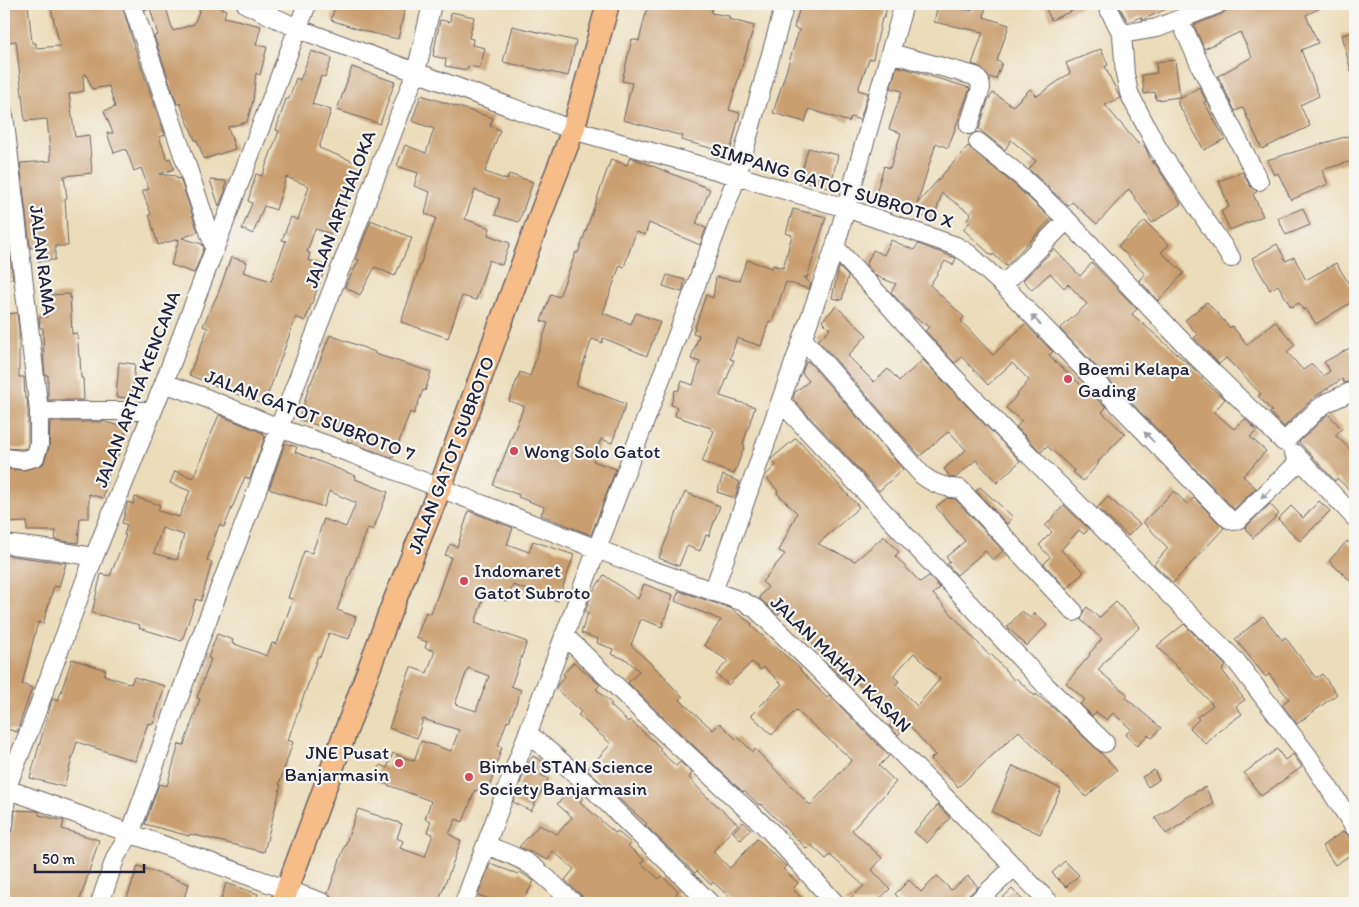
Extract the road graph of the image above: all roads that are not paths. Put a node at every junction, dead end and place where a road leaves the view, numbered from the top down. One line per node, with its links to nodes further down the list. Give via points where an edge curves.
1 (132, 4): 24 (street)
2 (246, 4): 11 (street, SIMPANG GATOT SUBROTO X)
3 (307, 4): 11 (street, JALAN ARTHA KENCANA)
4 (432, 4): 14 (street, JALAN ARTHALOKA)
5 (608, 4): 17 (main road, JALAN GATOT SUBROTO)
6 (785, 4): 19 (street)
7 (904, 4): 13 (street)
8 (1106, 4): 12 (street)
9 (1218, 4): 10 (street)
10 (1180, 20): 12 (street); 20 (street)
11 (299, 29): 14 (street, SIMPANG GATOT SUBROTO X); 24 (street, JALAN ARTHA KENCANA)
12 (1122, 34): 25 (street, via 1129,93 1158,149)
13 (890, 53): 16 (street, via 975,76 981,88); 21 (street)
14 (416, 72): 17 (street, SIMPANG GATOT SUBROTO X); 33 (street, JALAN ARTHALOKA)
15 (4, 115): 31 (street, JALAN RAMA)
16 (970, 125)
17 (573, 130): 19 (street, SIMPANG GATOT SUBROTO X); 37 (main road, JALAN GATOT SUBROTO)
18 (978, 142): 22 (street, via 1023,178)
19 (737, 176): 21 (street, SIMPANG GATOT SUBROTO X); 40 (street)
20 (1259, 181)
21 (846, 208): 23 (street); 26 (street, SIMPANG GATOT SUBROTO X, via 956,246 970,254)
22 (1067, 220): 26 (street); 34 (street, via 1208,368)
23 (835, 247): 27 (street); 49 (street, via 1006,432 1236,661 1308,756)
24 (215, 249): 28 (street, JALAN ARTHA KENCANA)
25 (1232, 258)
26 (1003, 286): 36 (street, SIMPANG GATOT SUBROTO X, one-way to 26, via 1239,519 1229,520)
27 (803, 339): 30 (street); 43 (street, via 922,476 930,482 960,489)
28 (164, 383): 32 (street, JALAN ARTHA KENCANA); 33 (street, JALAN GATOT SUBROTO 7)
29 (1355, 390): 34 (street, via 1326,403)
30 (781, 402): 42 (street); 46 (street, via 1047,687)
31 (39, 411): 32 (street); 35 (street, JALAN RAMA, via 39,445 35,457 23,460)
32 (152, 411): 41 (street, JALAN ARTHA KENCANA)
33 (279, 428): 37 (street, JALAN GATOT SUBROTO 7); 50 (street, JALAN ARTHALOKA)
34 (1284, 442): 36 (street)
35 (4, 458)
36 (1301, 460): 38 (street)
37 (440, 488): 40 (street, JALAN MAHAT KASAN); 53 (main road, JALAN GATOT SUBROTO, via 390,612)
38 (1355, 518)
39 (4, 544): 41 (street)
40 (597, 548): 42 (street, JALAN MAHAT KASAN); 44 (street)
41 (94, 557): 47 (street, JALAN ARTHA KENCANA)
42 (714, 592): 52 (street, JALAN MAHAT KASAN, via 756,609)
43 (1074, 612)
44 (564, 635): 45 (street); 59 (street, via 770,831)
45 (528, 733): 51 (street); 58 (street, via 592,788)
46 (1105, 743)
47 (5, 789): 48 (street, JALAN ARTHA KENCANA); 50 (street)
48 (4, 825)
49 (1355, 828)
50 (130, 834): 53 (street); 54 (street, JALAN ARTHALOKA, via 116,856)
51 (486, 845): 56 (street); 57 (street, via 530,865)
52 (1014, 867): 60 (street); 61 (street, JALAN MAHAT KASAN)
53 (285, 896): 55 (street)
54 (100, 903)
55 (324, 903)
56 (464, 903)
57 (574, 903)
58 (710, 903)
59 (836, 903)
60 (976, 903)
61 (1050, 903)

